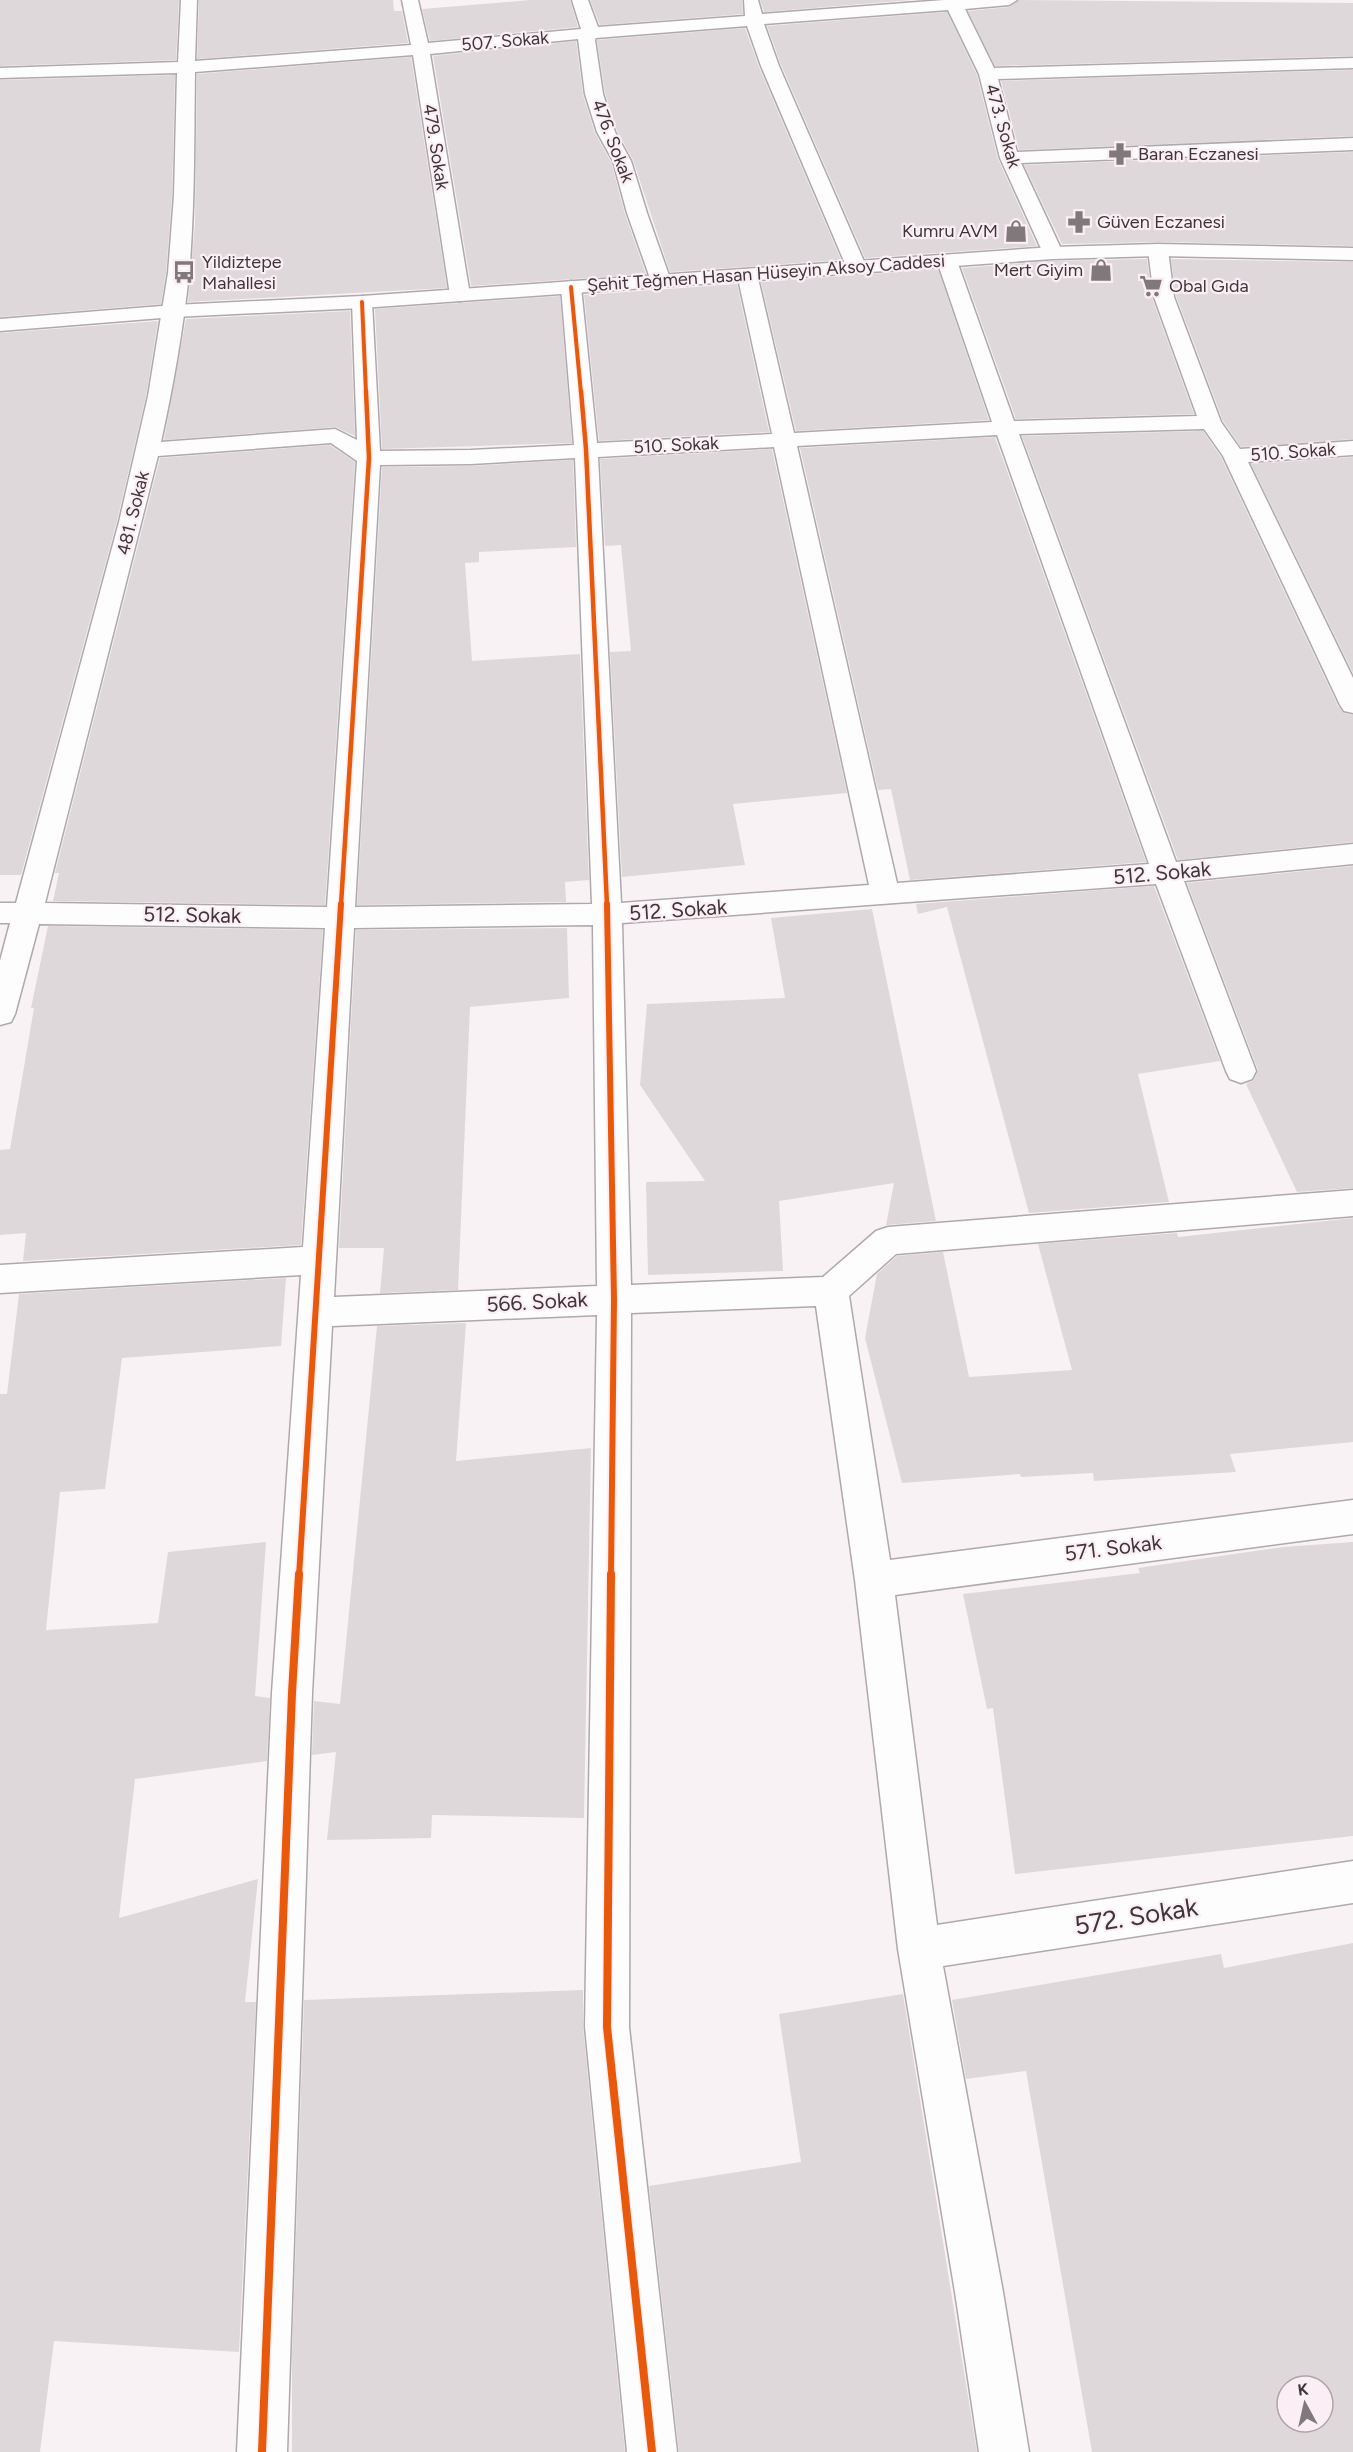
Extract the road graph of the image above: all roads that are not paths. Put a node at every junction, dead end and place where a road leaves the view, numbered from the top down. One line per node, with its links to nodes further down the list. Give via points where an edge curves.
1 (189, 0): 11 (street, 481. Sokak)
2 (410, 0): 9 (street, 479. Sokak)
3 (580, 0): 8 (street, 476. Sokak)
4 (750, 0): 7 (street)
5 (1009, 0): 6 (street, 507. Sokak)
6 (954, 3): 7 (street, 507. Sokak); 13 (street, 473. Sokak)
7 (755, 21): 8 (street, 507. Sokak); 20 (street, via 770,66)
8 (591, 33): 9 (street, 507. Sokak); 22 (street, 476. Sokak, via 586,40 594,94 606,132 622,161)
9 (421, 49): 11 (street, 507. Sokak); 24 (street, 479. Sokak)
10 (1353, 63): 13 (street)
11 (186, 67): 12 (street, 507. Sokak); 26 (street, 481. Sokak, via 188,95)
12 (0, 73)
13 (988, 74): 15 (street, 473. Sokak)
14 (1353, 144): 15 (street)
15 (1009, 158): 17 (street, 473. Sokak)
16 (1158, 250): 17 (street, Şehit Teğmen Hasan Hüseyin Aksoy Caddesi); 18 (street, Şehit Teğmen Hasan Hüseyin Aksoy Caddesi); 28 (street, via 1164,297)
17 (1053, 253): 19 (street, Şehit Teğmen Hasan Hüseyin Aksoy Caddesi)
18 (1353, 254)
19 (947, 261): 20 (street, Şehit Teğmen Hasan Hüseyin Aksoy Caddesi); 29 (street)
20 (856, 266): 21 (street, Şehit Teğmen Hasan Hüseyin Aksoy Caddesi)
21 (747, 274): 22 (street, Şehit Teğmen Hasan Hüseyin Aksoy Caddesi); 30 (street)
22 (660, 281): 23 (street, Şehit Teğmen Hasan Hüseyin Aksoy Caddesi)
23 (571, 287): 24 (street, Şehit Teğmen Hasan Hüseyin Aksoy Caddesi); 33 (street)
24 (460, 295): 25 (street, Şehit Teğmen Hasan Hüseyin Aksoy Caddesi)
25 (362, 302): 26 (street, Şehit Teğmen Hasan Hüseyin Aksoy Caddesi); 35 (street)
26 (174, 311): 27 (street, Şehit Teğmen Hasan Hüseyin Aksoy Caddesi); 32 (street, 481. Sokak)
27 (0, 325)
28 (1210, 422): 29 (street, 510. Sokak); 34 (street)
29 (1005, 428): 30 (street, 510. Sokak); 38 (street)
30 (783, 440): 33 (street, 510. Sokak); 39 (street)
31 (1353, 448): 34 (street, 510. Sokak)
32 (149, 450): 35 (street, via 335,436); 40 (street, 481. Sokak)
33 (586, 450): 35 (street, 510. Sokak); 42 (street)
34 (1234, 456): 36 (street)
35 (369, 458): 43 (street)
36 (1353, 705)
37 (1353, 854): 38 (street, 512. Sokak)
38 (1166, 873): 39 (street, 512. Sokak); 45 (street)
39 (886, 895): 42 (street, 512. Sokak)
40 (28, 912): 41 (street, 512. Sokak); 43 (street, 512. Sokak); 44 (street, 481. Sokak)
41 (0, 913)
42 (607, 914): 43 (street, 512. Sokak); 50 (street)
43 (340, 918): 47 (street)
44 (0, 1014)
45 (1241, 1071)
46 (1353, 1203): 49 (street, via 888,1241)
47 (318, 1260): 48 (street); 51 (street)
48 (0, 1279)
49 (831, 1291): 50 (street, 566. Sokak); 53 (street)
50 (614, 1299): 51 (street, 566. Sokak); 57 (street, via 607,2027)
51 (315, 1312): 56 (street, via 292,1694)
52 (1353, 1517): 53 (street, 571. Sokak)
53 (874, 1580): 55 (street)
54 (1353, 1882): 55 (street, 572. Sokak)
55 (919, 1949): 58 (street)
56 (262, 2452)
57 (652, 2452)
58 (1004, 2452)

